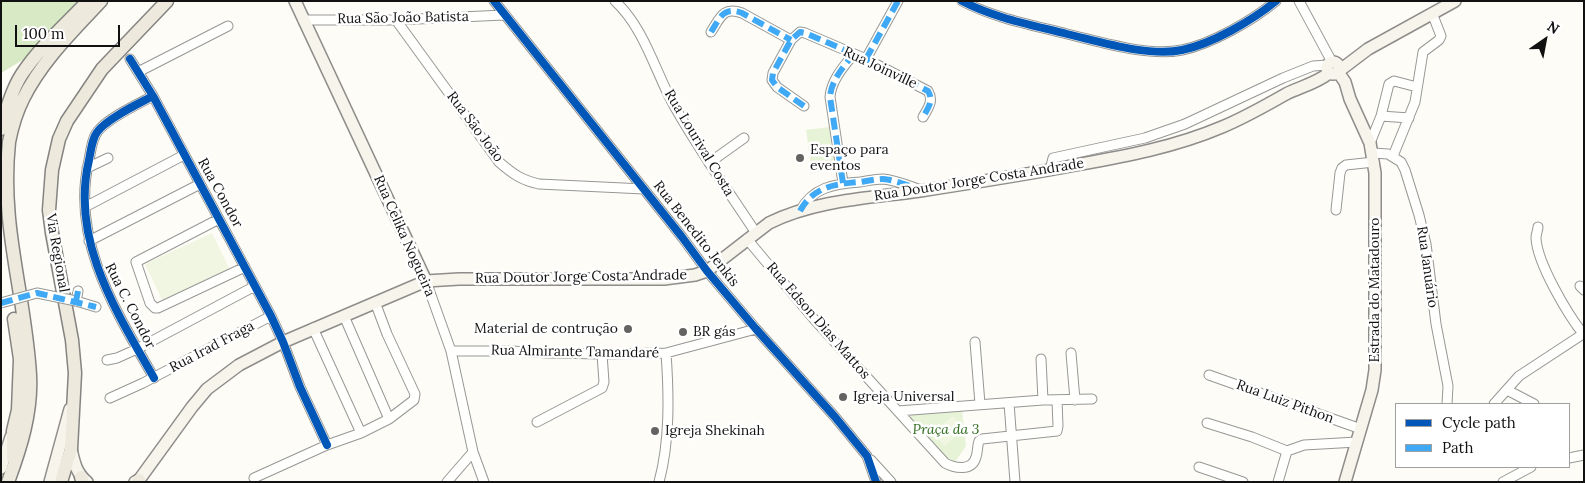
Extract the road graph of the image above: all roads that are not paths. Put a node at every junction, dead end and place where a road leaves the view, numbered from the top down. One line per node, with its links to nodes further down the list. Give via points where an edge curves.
1 (101, 1): 105 (main road, via 40,69 22,100 4,162 2,203 5,236 28,349 30,377 30,403 24,437)
2 (167, 1): 76 (main road, Via Regional, via 102,69 59,139 52,170 49,210 72,340)
3 (295, 1): 14 (main road, Rua Celika Nogueira)
4 (494, 1): 13 (street, Rua Benedito Jenkis)
5 (615, 1): 36 (street, Rua Lourival Costa, via 640,34 671,100)
6 (898, 1): 21 (street)
7 (962, 1): 8 (street, via 998,16 1038,27 1120,47 1162,52 1204,44)
8 (1276, 1)
9 (1299, 1): 22 (street)
10 (1455, 1): 12 (main road, Rua Doutor Jorge Costa Andrade)
11 (88, 2): 30 (main road, via 46,44 21,76)
12 (1432, 13): 22 (main road, Rua Doutor Jorge Costa Andrade); 24 (street, via 1441,36 1423,52)
13 (504, 15): 15 (street, Rua São João Batista); 41 (street, Rua Benedito Jenkis)
14 (303, 20): 15 (street, Rua São João Batista); 52 (main road, Rua Celika Nogueira)
15 (396, 20): 41 (street, Rua São João, via 499,162 514,175 539,184)
16 (228, 26): 23 (street)
17 (711, 32): 18 (street, via 722,15 734,10)
18 (791, 40): 19 (street, Rua Joinville, via 800,32 805,33); 26 (street, via 772,80)
19 (853, 55): 21 (street, Rua Joinville); 39 (street, via 835,80 830,97)
20 (130, 59): 23 (street, Rua Condor)
21 (866, 59): 28 (street, Rua Joinville, via 928,91 931,102)
22 (1332, 68): 32 (main road, Estrada do Matadouro, via 1344,82); 38 (main road, Rua Doutor Jorge Costa Andrade, via 1222,127 1134,155); 38 (street, via 1313,66 1186,124 1145,138 1053,158)
23 (138, 72): 25 (street, Rua Condor)
24 (1417, 87): 27 (street, via 1394,81 1389,84); 29 (street)
25 (153, 96): 33 (street, Rua Condor); 37 (street, Rua C. Condor, via 109,121 98,131)
26 (804, 106)
27 (1382, 116): 29 (street); 32 (street)
28 (923, 117)
29 (1409, 118): 34 (street)
30 (1, 129)
31 (744, 138): 36 (street)
32 (1373, 153): 34 (street); 44 (street, via 1342,168); 92 (main road, Estrada do Matadouro, via 1376,173 1376,362)
33 (184, 154): 40 (street, Rua Condor); 43 (street)
34 (1393, 156): 84 (street, Rua Januário, via 1401,162 1423,229 1448,386)
35 (108, 158): 37 (street)
36 (710, 163): 48 (street, Rua Lourival Costa)
37 (87, 168): 43 (street, Rua C. Condor)
38 (1050, 170): 42 (main road, Rua Doutor Jorge Costa Andrade)
39 (843, 183): 42 (street, via 883,179); 45 (street, via 820,190)
40 (200, 184): 46 (street, Rua Condor); 49 (street)
41 (644, 189): 51 (street, Rua Benedito Jenkis)
42 (921, 190): 45 (main road, Rua Doutor Jorge Costa Andrade)
43 (85, 207): 49 (street, Rua C. Condor)
44 (1336, 210)
45 (800, 211): 48 (main road, Rua Doutor Jorge Costa Andrade, via 780,218)
46 (220, 218): 50 (street, Rua Condor); 50 (street, via 136,262 150,303 158,308)
47 (1538, 227): 64 (street, via 1536,239 1545,269)
48 (751, 236): 51 (main road, Rua Doutor Jorge Costa Andrade); 88 (street, Rua Edson Dias Mattos, via 812,318)
49 (88, 241): 67 (street, Rua C. Condor, via 101,279)
50 (245, 267): 54 (street, Rua Condor)
51 (707, 270): 52 (main road, Rua Doutor Jorge Costa Andrade, via 664,279); 63 (street, Rua Benedito Jenkis)
52 (426, 281): 57 (main road, Rua Doutor Jorge Costa Andrade); 68 (street, Rua Celika Nogueira)
53 (6, 284): 105 (main road, via 20,359 18,410)
54 (255, 286): 60 (street, Rua Condor); 67 (street)
55 (78, 291): 56 (street)
56 (76, 301): 58 (street, bridge, via 37,293); 59 (street)
57 (375, 302): 61 (main road, Rua Doutor Jorge Costa Andrade); 89 (street, via 415,394 414,400)
58 (1, 303)
59 (96, 306)
60 (271, 316): 65 (street, Rua Condor); 75 (street, Rua Irad Fraga)
61 (344, 316): 62 (main road, Rua Doutor Jorge Costa Andrade); 89 (street)
62 (313, 328): 65 (main road, Rua Doutor Jorge Costa Andrade); 93 (street)
63 (756, 330): 70 (street, Rua Almirante Tamandaré); 101 (street, Rua Benedito Jenkis)
64 (1583, 335): 77 (street, via 1519,376)
65 (283, 342): 96 (street, Rua Condor); 108 (main road, Rua Doutor Jorge Costa Andrade, via 239,365 207,389)
66 (975, 342): 87 (street)
67 (137, 349): 73 (street); 75 (street, Rua C. Condor)
68 (451, 351): 71 (street, Rua Almirante Tamandaré); 99 (street, Rua Celika Nogueira)
69 (1071, 352): 82 (street)
70 (666, 353): 71 (street, Rua Almirante Tamandaré); 114 (street, via 667,429)
71 (602, 354): 90 (street, via 602,388)
72 (1041, 359): 80 (street)
73 (107, 360)
74 (1209, 375): 92 (street, Rua Luiz Pithon)
75 (154, 378): 78 (street, Rua Irad Fraga)
76 (74, 390): 97 (main road, Via Regional); 110 (main road)
77 (1507, 390): 85 (street); 86 (street)
78 (110, 398)
79 (1092, 399): 82 (street)
80 (1043, 400): 81 (street); 83 (street)
81 (1057, 400): 82 (street); 94 (street, via 1057,431)
82 (1075, 400)
83 (1009, 402): 87 (street); 94 (street)
84 (1447, 403)
85 (1495, 403)
86 (1532, 403)
87 (980, 404): 88 (street)
88 (898, 411): 94 (street, Rua Edson Dias Mattos, via 945,463 959,469 970,465 982,439)
89 (389, 419): 93 (street)
90 (537, 422)
91 (1207, 423): 98 (street)
92 (1361, 429): 95 (main road, Estrada do Matadouro)
93 (361, 433): 96 (street)
94 (1011, 436): 117 (street)
95 (1357, 442): 98 (street, via 1304,445); 120 (main road, Estrada do Matadouro)
96 (327, 445): 106 (street)
97 (71, 449): 107 (main road, via 76,469); 111 (main road, Via Regional)
98 (1288, 451): 119 (street)
99 (473, 452): 112 (street); 113 (street, Rua Celika Nogueira)
100 (1584, 455): 102 (street)
101 (867, 456): 115 (street, Rua Benedito Jenkis); 116 (street)
102 (1570, 458)
103 (1199, 467): 118 (street)
104 (1526, 468): 121 (street)
105 (7, 469): 109 (main road)
106 (254, 478)
107 (83, 480)
108 (138, 481)
109 (8, 482)
110 (50, 482)
111 (61, 482)
112 (447, 482)
113 (484, 482)
114 (659, 482)
115 (876, 482)
116 (891, 482)
117 (1015, 482)
118 (1243, 482)
119 (1278, 482)
120 (1345, 482)
121 (1503, 482)

